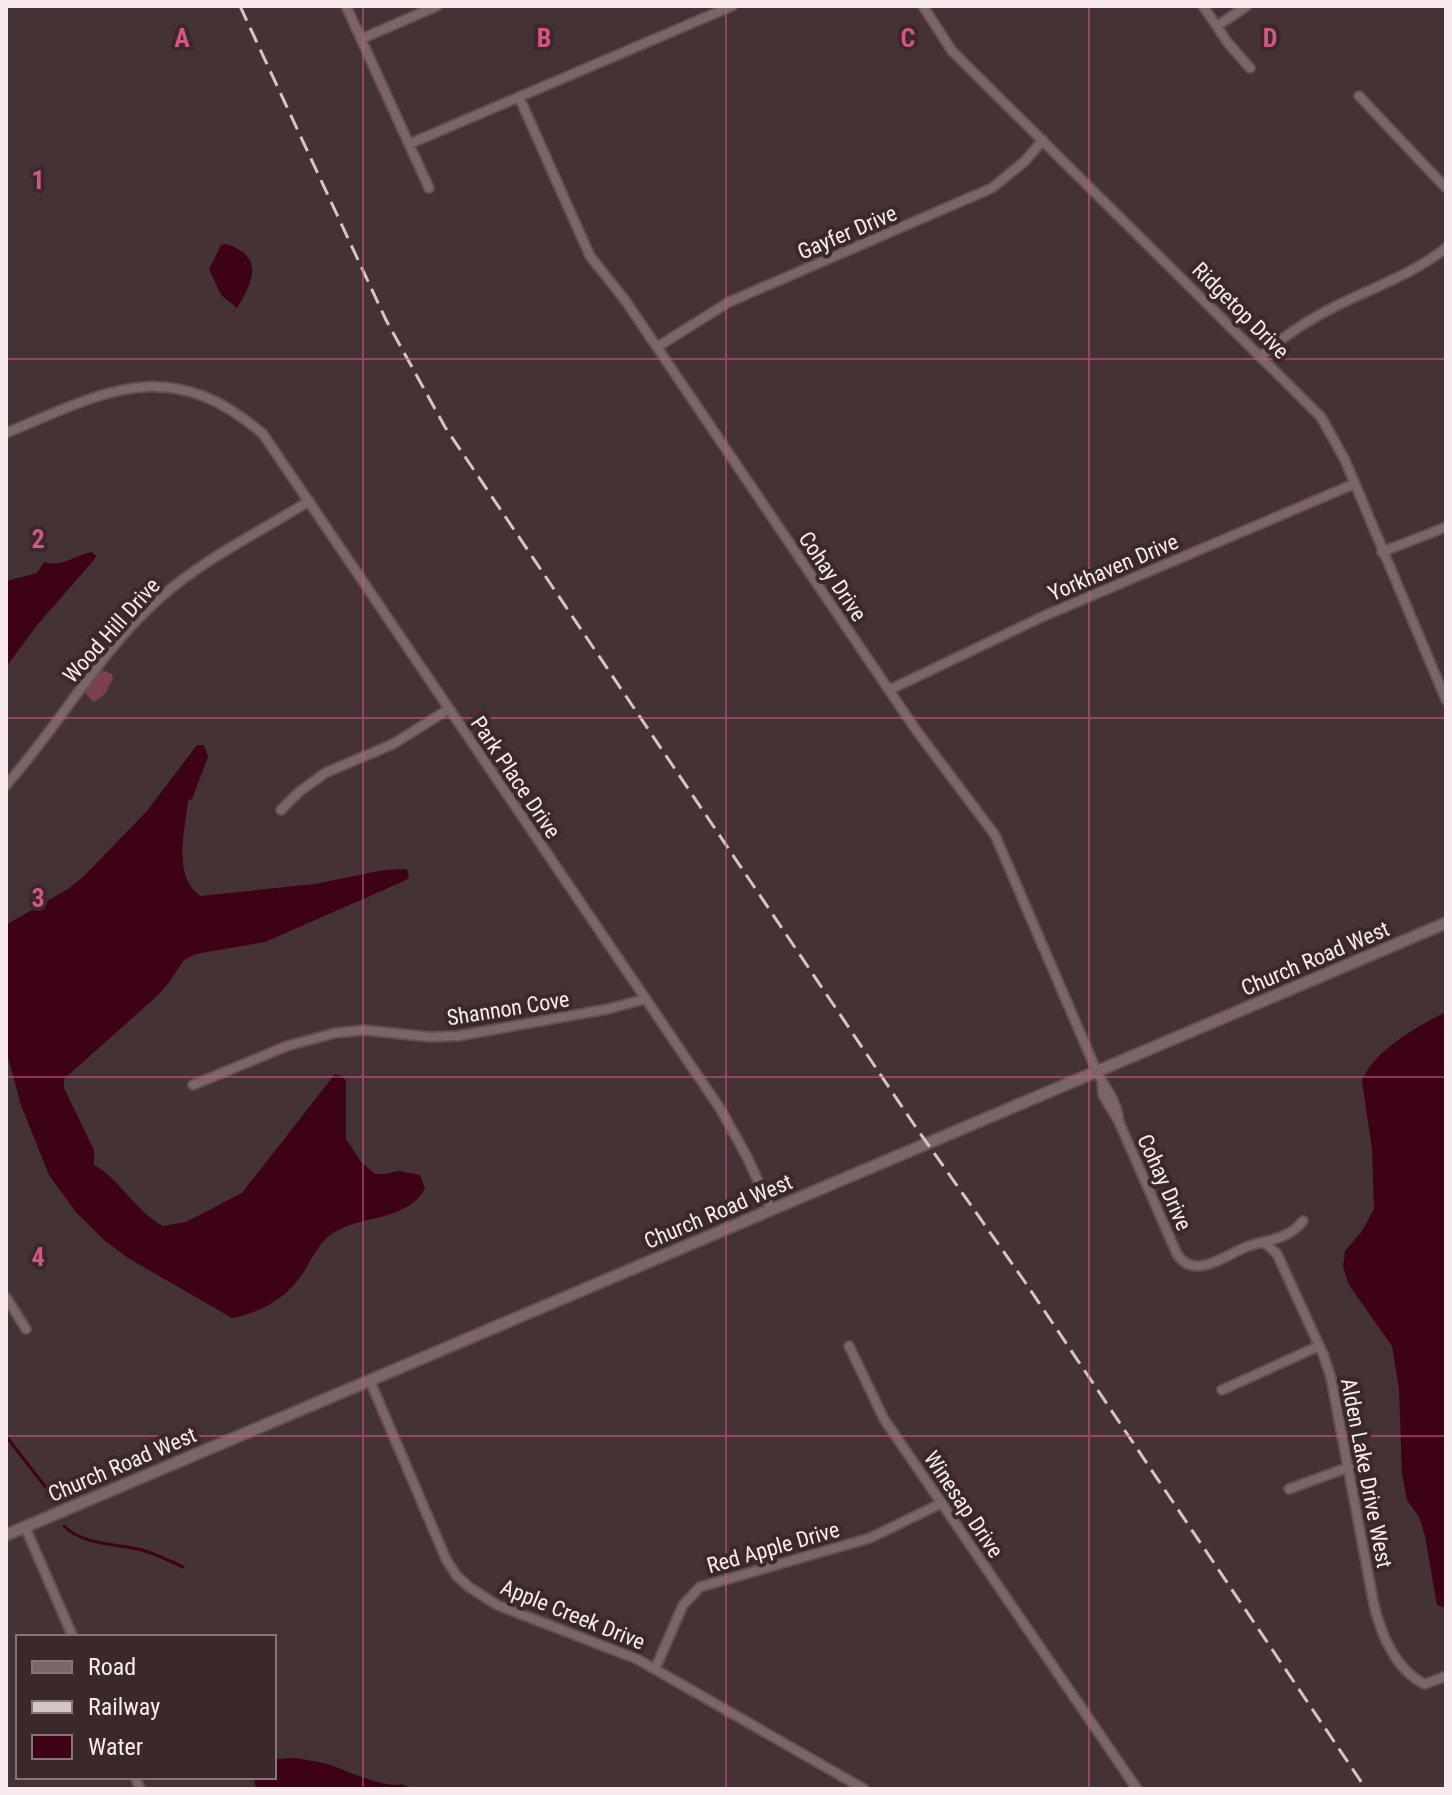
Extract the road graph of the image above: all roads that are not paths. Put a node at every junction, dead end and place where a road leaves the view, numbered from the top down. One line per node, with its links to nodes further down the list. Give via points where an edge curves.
1 (346, 6): 8 (street)
2 (437, 6): 8 (street)
3 (732, 6): 11 (street)
4 (923, 6): 12 (street, Ridgetop Drive, via 952,51)
5 (1203, 6): 7 (street)
6 (1247, 6): 7 (street)
7 (1217, 26): 9 (street)
8 (361, 39): 13 (street)
9 (1250, 68)
10 (1359, 96): 15 (street)
11 (519, 97): 13 (street); 17 (street, Cohay Drive, via 590,256)
12 (1043, 140): 17 (street, Gayfer Drive, via 984,193 729,302); 18 (street, Ridgetop Drive)
13 (409, 144): 14 (street)
14 (429, 188)
15 (1446, 188)
16 (1446, 248): 18 (street, via 1397,279 1305,322)
17 (657, 347): 24 (street, Cohay Drive)
18 (1261, 356): 20 (street, Ridgetop Drive, via 1321,417)
19 (6, 433): 21 (street, Park Place Drive, via 123,388 165,387 199,394 263,434)
20 (1354, 484): 23 (street, Ridgetop Drive); 24 (street, Yorkhaven Drive, via 1044,616)
21 (309, 501): 26 (street, Park Place Drive); 27 (street, Wood Hill Drive, via 162,596)
22 (1446, 527): 23 (street)
23 (1382, 552): 25 (street, Ridgetop Drive)
24 (889, 690): 31 (street, Cohay Drive, via 1001,846)
25 (1446, 700)
26 (449, 709): 28 (street, via 393,744 325,773); 30 (street, Park Place Drive)
27 (6, 785)
28 (281, 810)
29 (1446, 923): 31 (street, Church Road West)
30 (645, 999): 32 (street, Shannon Cove, via 458,1036 364,1030 326,1035); 33 (street, Park Place Drive, via 739,1140)
31 (1100, 1077): 33 (street, Church Road West); 35 (street, Cohay Drive, via 1111,1091 1119,1122 1183,1261 1202,1266)
32 (193, 1085)
33 (771, 1209): 40 (street, Church Road West)
34 (1303, 1221): 35 (street)
35 (1266, 1244): 39 (street, Alden Lake Drive West, via 1277,1254)
36 (6, 1297): 37 (street)
37 (26, 1329)
38 (849, 1346): 44 (street, Winesap Drive, via 875,1404)
39 (1319, 1346): 41 (street); 42 (street, Alden Lake Drive West)
40 (370, 1381): 45 (street, Church Road West); 48 (street, Apple Creek Drive, via 456,1575 507,1610)
41 (1222, 1390)
42 (1349, 1467): 43 (street); 49 (street, Alden Lake Drive West, via 1382,1633 1418,1681 1425,1684)
43 (1289, 1489)
44 (942, 1503): 48 (street, Red Apple Drive, via 870,1538 700,1587 683,1605); 51 (street, Winesap Drive)
45 (25, 1527): 46 (street, Church Road West); 47 (street)
46 (6, 1535)
47 (72, 1635)
48 (655, 1669): 50 (street, Apple Creek Drive)
49 (1446, 1676)
50 (864, 1789)
51 (1137, 1789)

